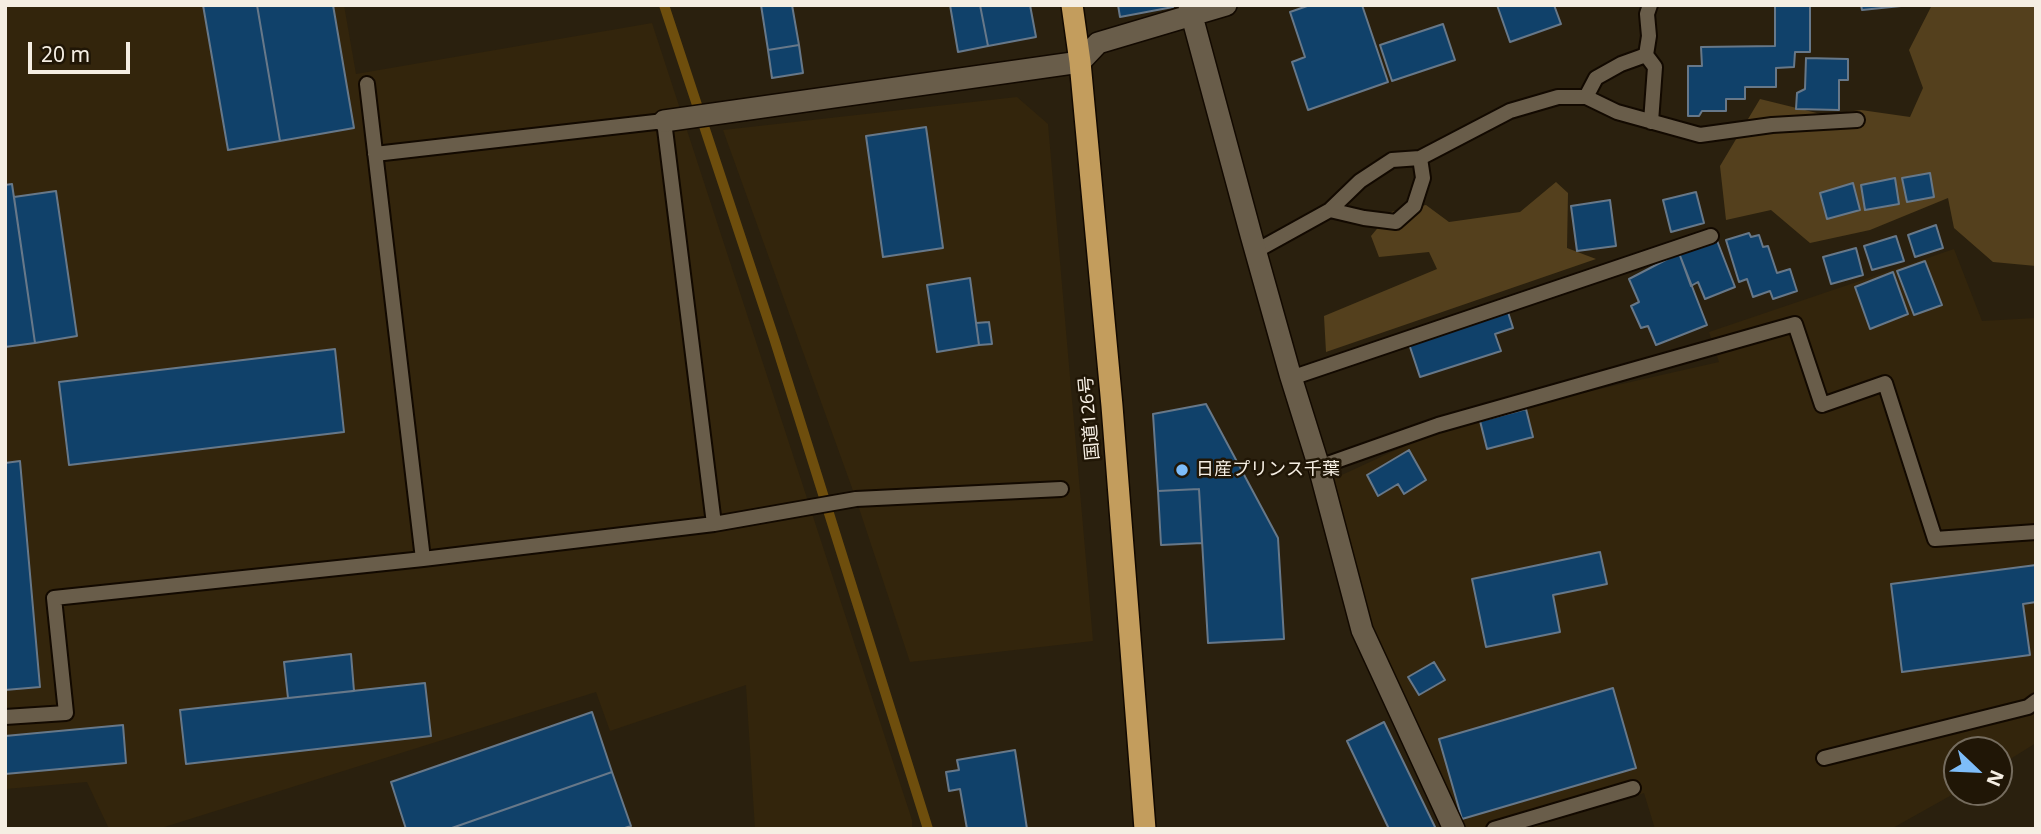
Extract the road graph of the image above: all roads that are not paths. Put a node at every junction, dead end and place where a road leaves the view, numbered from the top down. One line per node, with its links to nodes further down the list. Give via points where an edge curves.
1 (1072, 5): 6 (highway, 国道126号)
2 (1226, 5): 4 (street)
3 (1650, 5): 5 (lane)
4 (1191, 11): 6 (street, via 1098,43); 16 (street)
5 (1646, 55): 8 (lane, via 1596,78); 11 (lane, via 1655,67)
6 (1080, 62): 10 (street); 27 (highway, 国道126号)
7 (367, 84): 12 (lane)
8 (1586, 97): 11 (lane); 13 (lane, via 1558,97 1510,111)
9 (1857, 120): 11 (lane, via 1700,135)
10 (664, 121): 12 (lane); 20 (lane)
11 (1651, 122)
12 (375, 154): 22 (lane)
13 (1420, 158): 14 (lane, via 1392,160 1360,181); 14 (lane, via 1423,178 1414,206 1396,222)
14 (1330, 210): 16 (lane)
15 (1711, 236): 17 (lane)
16 (1256, 251): 17 (street)
17 (1291, 379): 18 (street)
18 (1319, 467): 21 (lane, via 1438,425 1795,324 1822,405 1885,383 1935,540); 28 (street, via 1362,630)
19 (1061, 489): 20 (lane, via 856,499)
20 (714, 524): 22 (lane)
21 (2036, 531)
22 (423, 559): 24 (lane, via 54,598 66,713)
23 (2036, 701): 25 (lane, via 2028,708)
24 (5, 717)
25 (1824, 758)
26 (1633, 788): 29 (lane)
27 (1145, 829)
28 (1454, 829)
29 (1494, 829)

